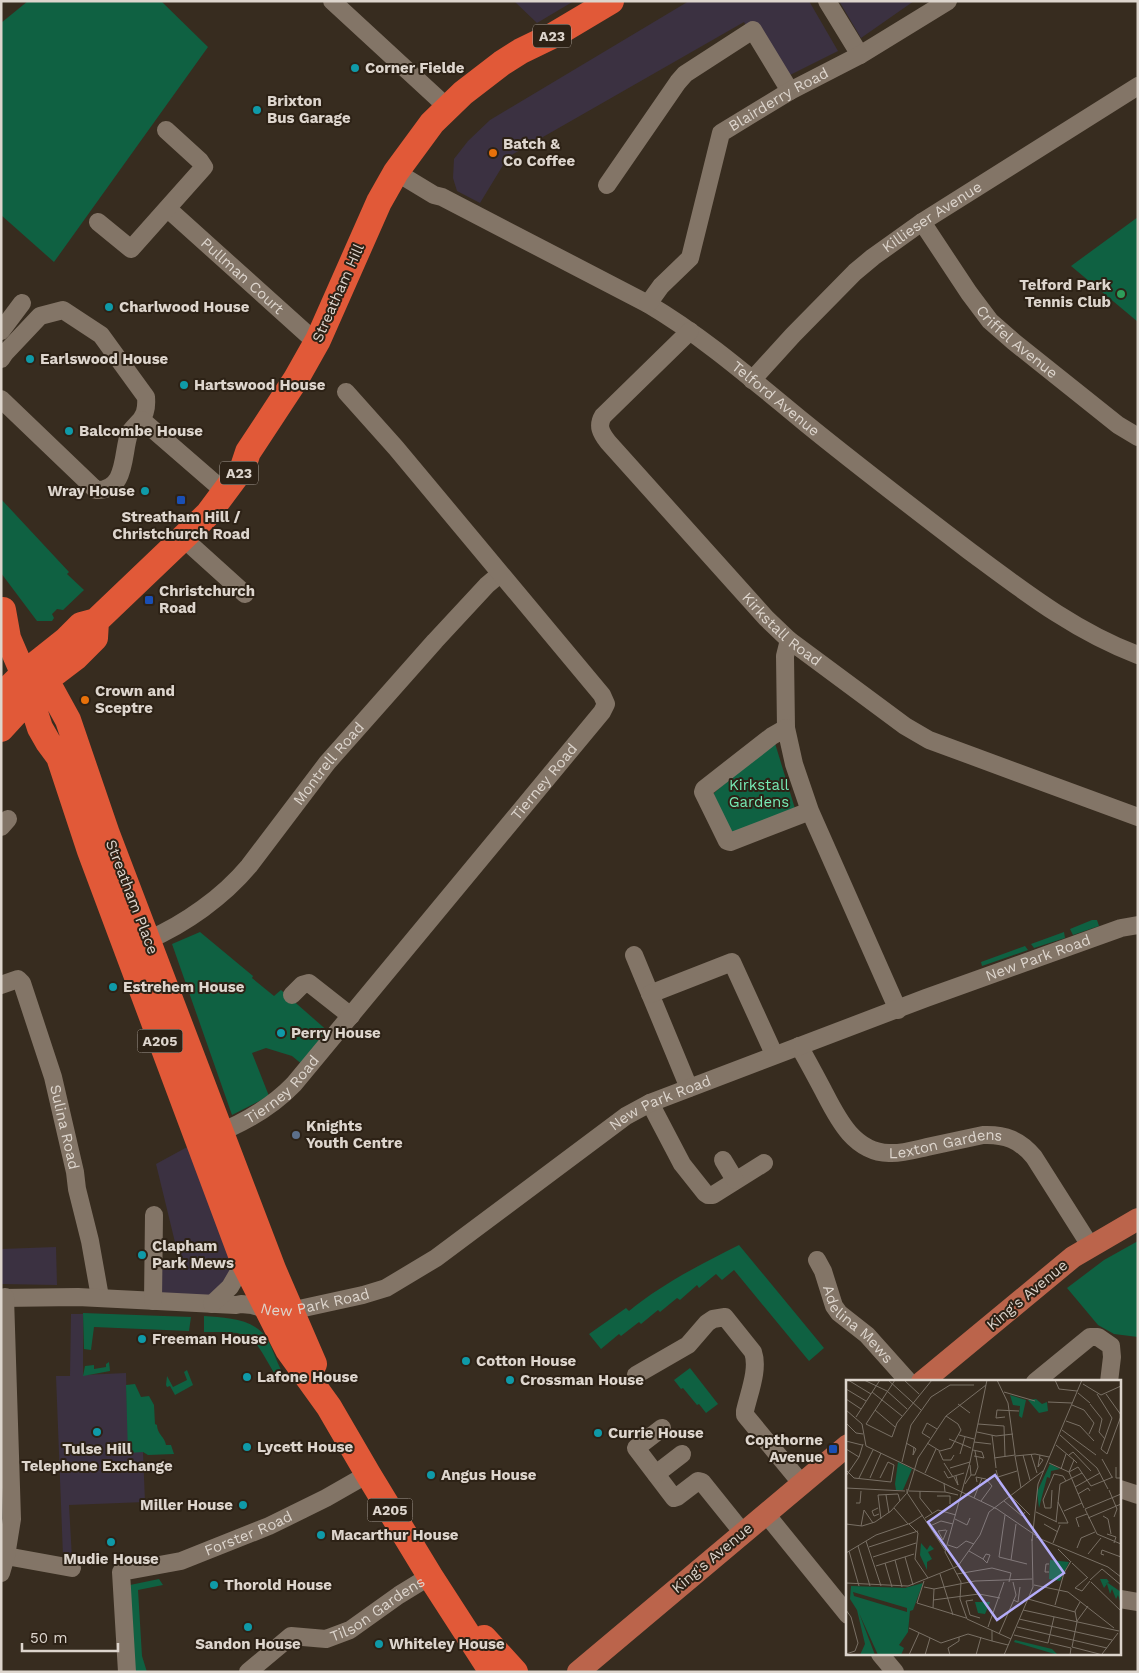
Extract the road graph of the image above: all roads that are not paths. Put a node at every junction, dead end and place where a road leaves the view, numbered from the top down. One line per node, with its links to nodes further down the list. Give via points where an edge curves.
1 (332, 1): 8 (street)
2 (611, 1): 8 (highway, Streatham Hill / A23, via 502,63)
3 (827, 1): 5 (street)
4 (948, 1): 5 (street, Blairderry Road)
5 (860, 55): 7 (street, Blairderry Road)
6 (1138, 86): 14 (street, Killieser Avenue)
7 (790, 91): 11 (street, via 753,30 685,74); 16 (street, Blairderry Road, via 721,134 690,258 661,286)
8 (447, 108): 10 (highway, Streatham Hill / A23, via 425,131)
9 (166, 130): 12 (street, via 204,167)
10 (396, 172): 16 (street, Telford Avenue, via 434,195); 19 (highway, Streatham Hill / A23, via 367,226)
11 (607, 185)
12 (168, 209): 13 (street, via 131,249); 19 (street, Pullman Court, via 308,335)
13 (98, 222)
14 (922, 222): 21 (street, Killieser Avenue, via 855,272); 25 (street, Criffel Avenue, via 990,321 1118,425)
15 (22, 303): 17 (street)
16 (648, 304): 18 (street, Telford Avenue)
17 (1, 331)
18 (690, 331): 21 (street, Telford Avenue); 31 (street, Kirkstall Road, via 603,416 600,428 608,442)
19 (318, 340): 26 (highway, Streatham Hill / A23)
20 (1, 359): 24 (street, via 40,316 64,310 101,336 146,397)
21 (752, 380): 32 (street, Telford Avenue, via 1030,597 1076,626)
22 (346, 392): 28 (street, Tierney Road, via 385,434)
23 (1, 399): 24 (street, via 96,490 104,490 119,476 125,462 129,433)
24 (142, 420): 26 (street)
25 (1138, 437)
26 (225, 492): 27 (highway, Streatham Hill / A23)
27 (183, 538): 29 (street); 33 (highway, Streatham Hill / A23, via 96,621 95,638 75,658)
28 (500, 574): 40 (street, Montrell Road, via 486,585 327,763 236,881 188,918); 46 (street, Tierney Road, via 602,695 606,704)
29 (245, 594)
30 (2, 609): 33 (highway, A205, via 8,638)
31 (789, 640): 35 (street, via 785,656); 38 (street, Kirkstall Road, via 929,740)
32 (1138, 655)
33 (34, 679): 34 (highway, A23); 36 (highway, A23); 40 (highway, Streatham Place / A205, via 68,720); 51 (highway, Streatham Place / A205, via 56,730 59,757 90,851)
34 (1, 696)
35 (786, 728): 37 (street); 37 (street, via 703,792 730,842)
36 (1, 730)
37 (810, 811): 45 (street)
38 (1138, 817)
39 (1138, 925): 45 (street, New Park Road, via 1086,940)
40 (148, 940): 51 (highway, Streatham Place / A205)
41 (634, 955): 43 (street)
42 (2, 984): 61 (street, Sulina Road, via 18,979 22,983 53,1078)
43 (650, 994): 48 (street, via 732,962); 49 (street)
44 (292, 995): 46 (street, via 309,983)
45 (898, 1010): 47 (street, New Park Road)
46 (351, 1016): 51 (street, Tierney Road, via 280,1098 233,1128)
47 (799, 1046): 48 (street, New Park Road); 57 (street, Lexton Gardens, via 844,1128 863,1146 888,1153 983,1135 1006,1136 1017,1141 1034,1157)
48 (774, 1054): 49 (street, New Park Road)
49 (689, 1088): 50 (street, New Park Road)
50 (650, 1103): 54 (street, via 682,1164 705,1193 713,1195); 64 (street, New Park Road, via 626,1116 436,1258 397,1282 375,1292)
51 (210, 1137): 59 (highway, Streatham Place / A205); 64 (highway, Streatham Place / A205, via 273,1269)
52 (723, 1160): 54 (street)
53 (764, 1164): 54 (street)
54 (735, 1180)
55 (154, 1215): 62 (street)
56 (1138, 1219): 57 (main road, King's Avenue)
57 (1091, 1247): 67 (main road, King's Avenue, via 1061,1266)
58 (817, 1260): 66 (street, Adelina Mews, via 839,1314 867,1335)
59 (244, 1263): 63 (street, via 230,1287); 64 (highway, Streatham Place / A205)
60 (3, 1298): 61 (street, New Park Road); 80 (street, via 12,1520)
61 (100, 1298): 62 (street, New Park Road)
62 (153, 1300): 63 (street, New Park Road)
63 (212, 1304): 64 (street, New Park Road, via 252,1305)
64 (277, 1313): 73 (highway, A205, via 288,1350 329,1407)
65 (636, 1375): 75 (street, via 688,1345 707,1323 725,1317 755,1357 746,1415)
66 (907, 1380)
67 (924, 1380)
68 (1037, 1380): 69 (street, via 1090,1337 1098,1337 1111,1346)
69 (1109, 1380)
70 (662, 1428): 74 (street, via 636,1448)
71 (846, 1447): 75 (main road, King's Avenue)
72 (682, 1454): 74 (street)
73 (368, 1474): 83 (highway, A205); 88 (street, Forster Road, via 260,1529 181,1561 121,1572)
74 (656, 1474): 79 (street, via 674,1498 698,1481 702,1482)
75 (802, 1484): 78 (main road, King's Avenue)
76 (1122, 1490): 77 (street)
77 (1138, 1494)
78 (766, 1514): 79 (main road, King's Avenue); 86 (street)
79 (743, 1532): 92 (main road, King's Avenue)
80 (6, 1556): 81 (street); 82 (street)
81 (72, 1568)
82 (1, 1573)
83 (437, 1586): 89 (street, Tilson Gardens, via 399,1595 350,1630 326,1639 291,1636); 90 (highway, A205); 91 (highway, A205)
84 (1122, 1599): 85 (street)
85 (1138, 1602)
86 (846, 1612)
87 (882, 1656): 93 (street)
88 (127, 1672)
89 (248, 1672)
90 (492, 1672)
91 (516, 1672)
92 (578, 1672)
93 (894, 1672)

